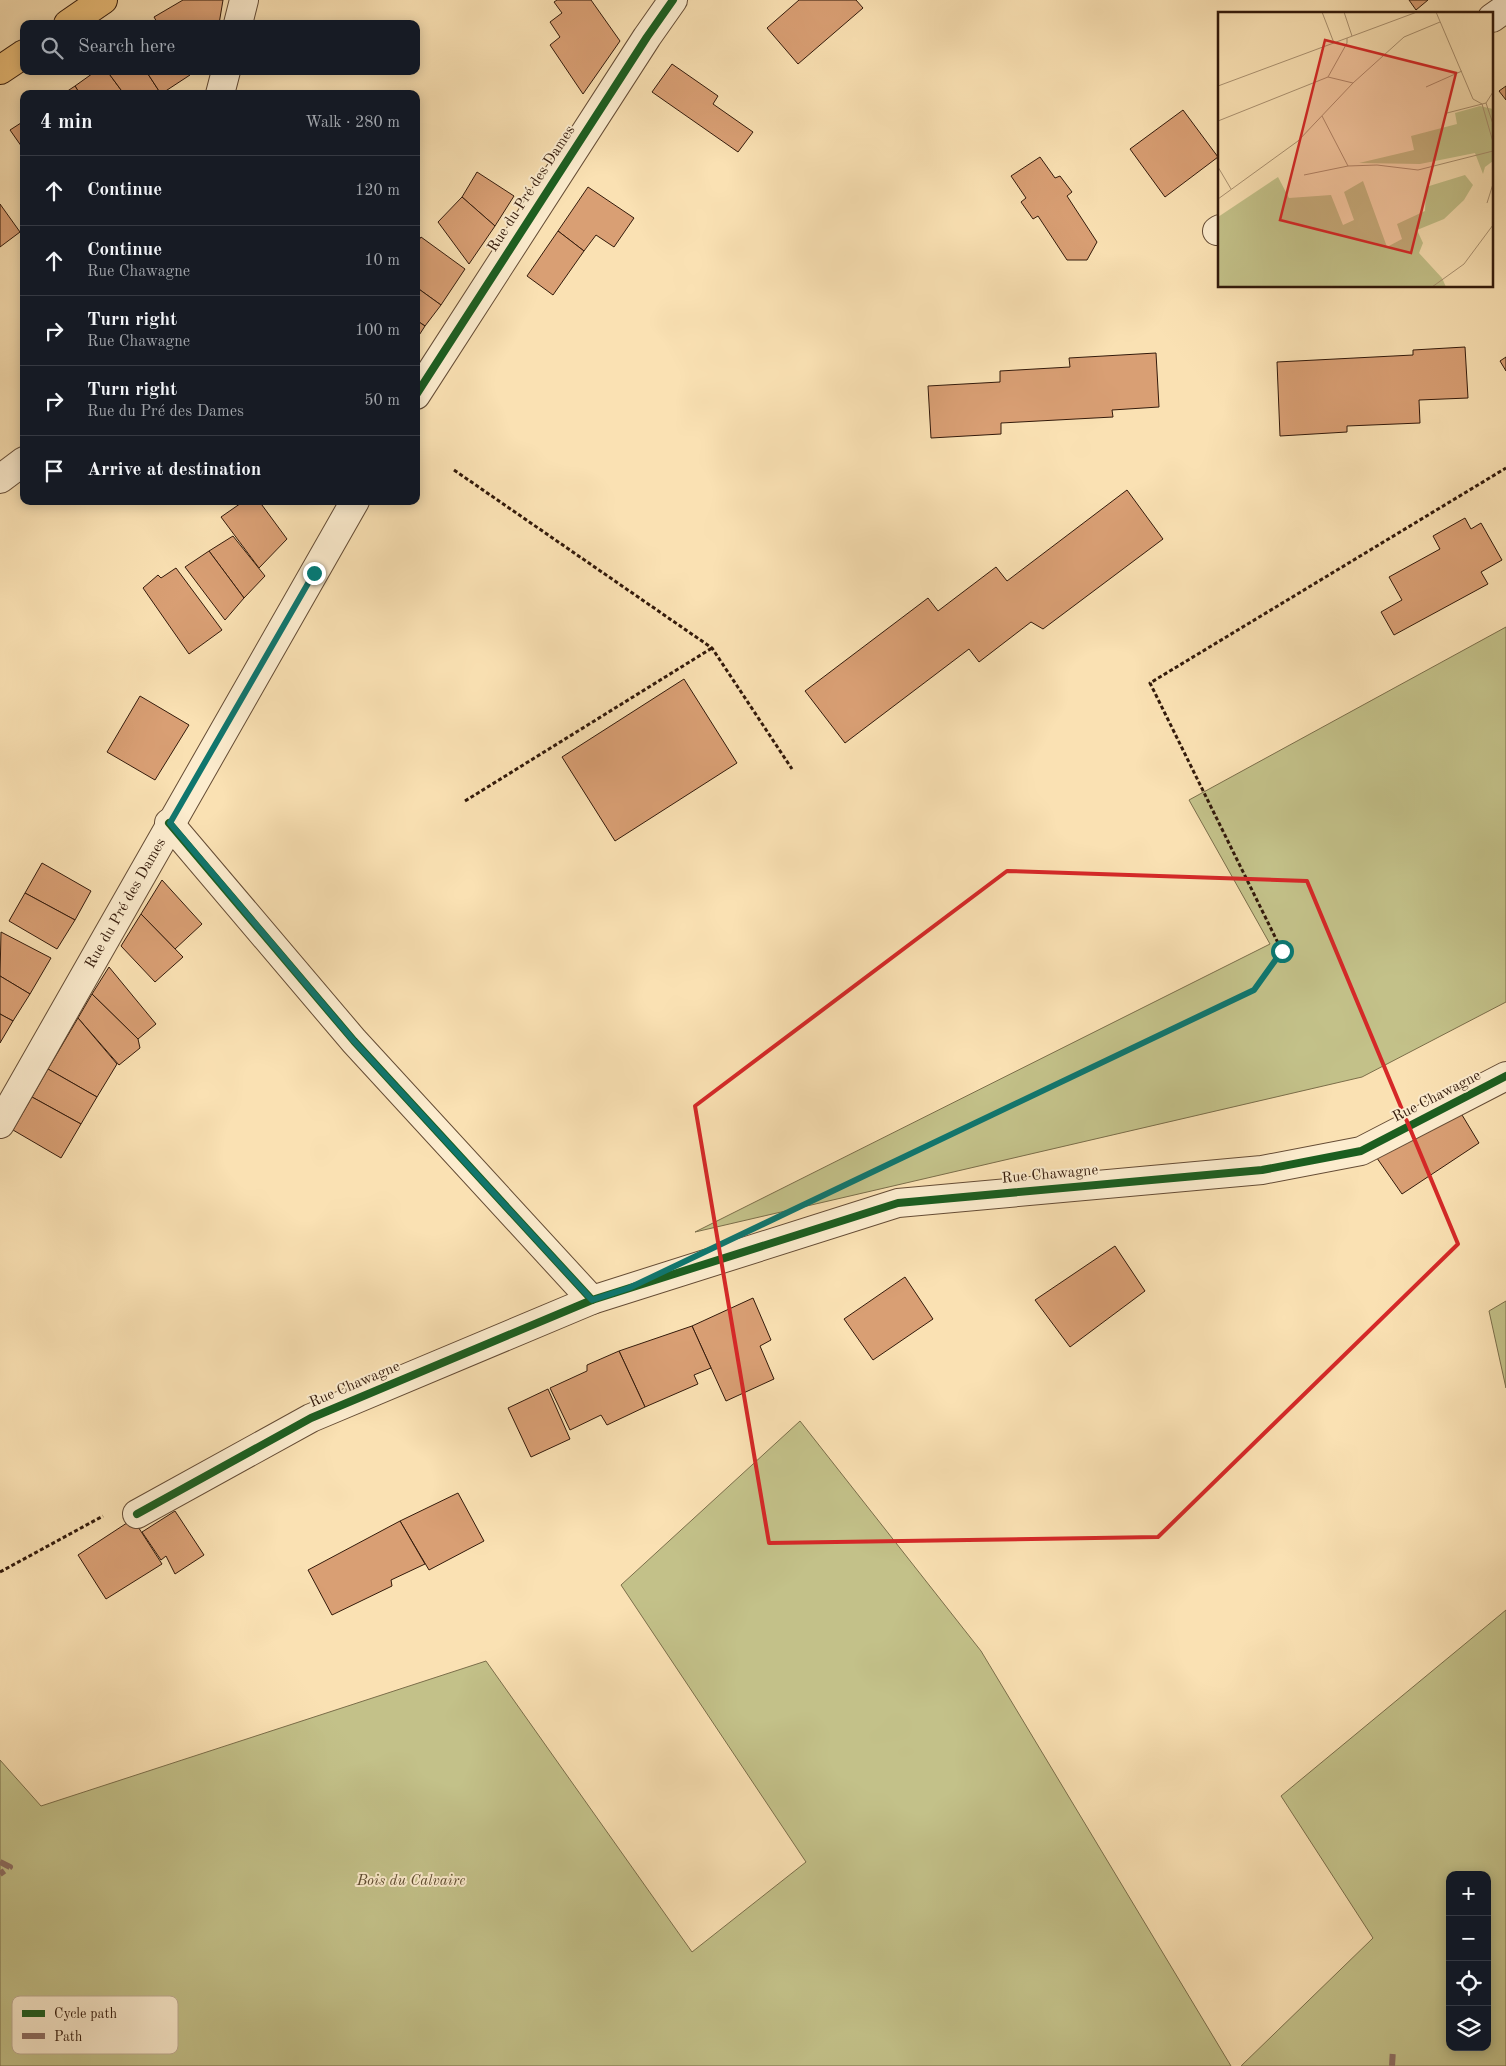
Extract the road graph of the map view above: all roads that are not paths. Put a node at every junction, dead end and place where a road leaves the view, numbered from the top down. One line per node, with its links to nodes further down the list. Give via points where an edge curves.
1 (103, 0): 6 (main road)
2 (244, 0): 7 (street)
3 (673, 0): 12 (street, Rue du Pré des Dames)
4 (1506, 8): 5 (street)
5 (1494, 17)
6 (74, 20)
7 (239, 20)
8 (20, 57): 9 (main road)
9 (0, 70)
10 (225, 75): 11 (street)
11 (221, 90)
12 (420, 389)
13 (20, 464): 14 (street)
14 (0, 479)
15 (353, 505): 16 (street, Rue du Pré des Dames)
16 (170, 823): 18 (street, Rue du Pré des Dames); 19 (street, via 354,1041)
17 (1506, 1076): 19 (street, Rue Chawagne, via 1361,1152 1262,1170 898,1203)
18 (0, 1124)
19 (592, 1300): 20 (street, Rue Chawagne, via 311,1418)
20 (137, 1514)

